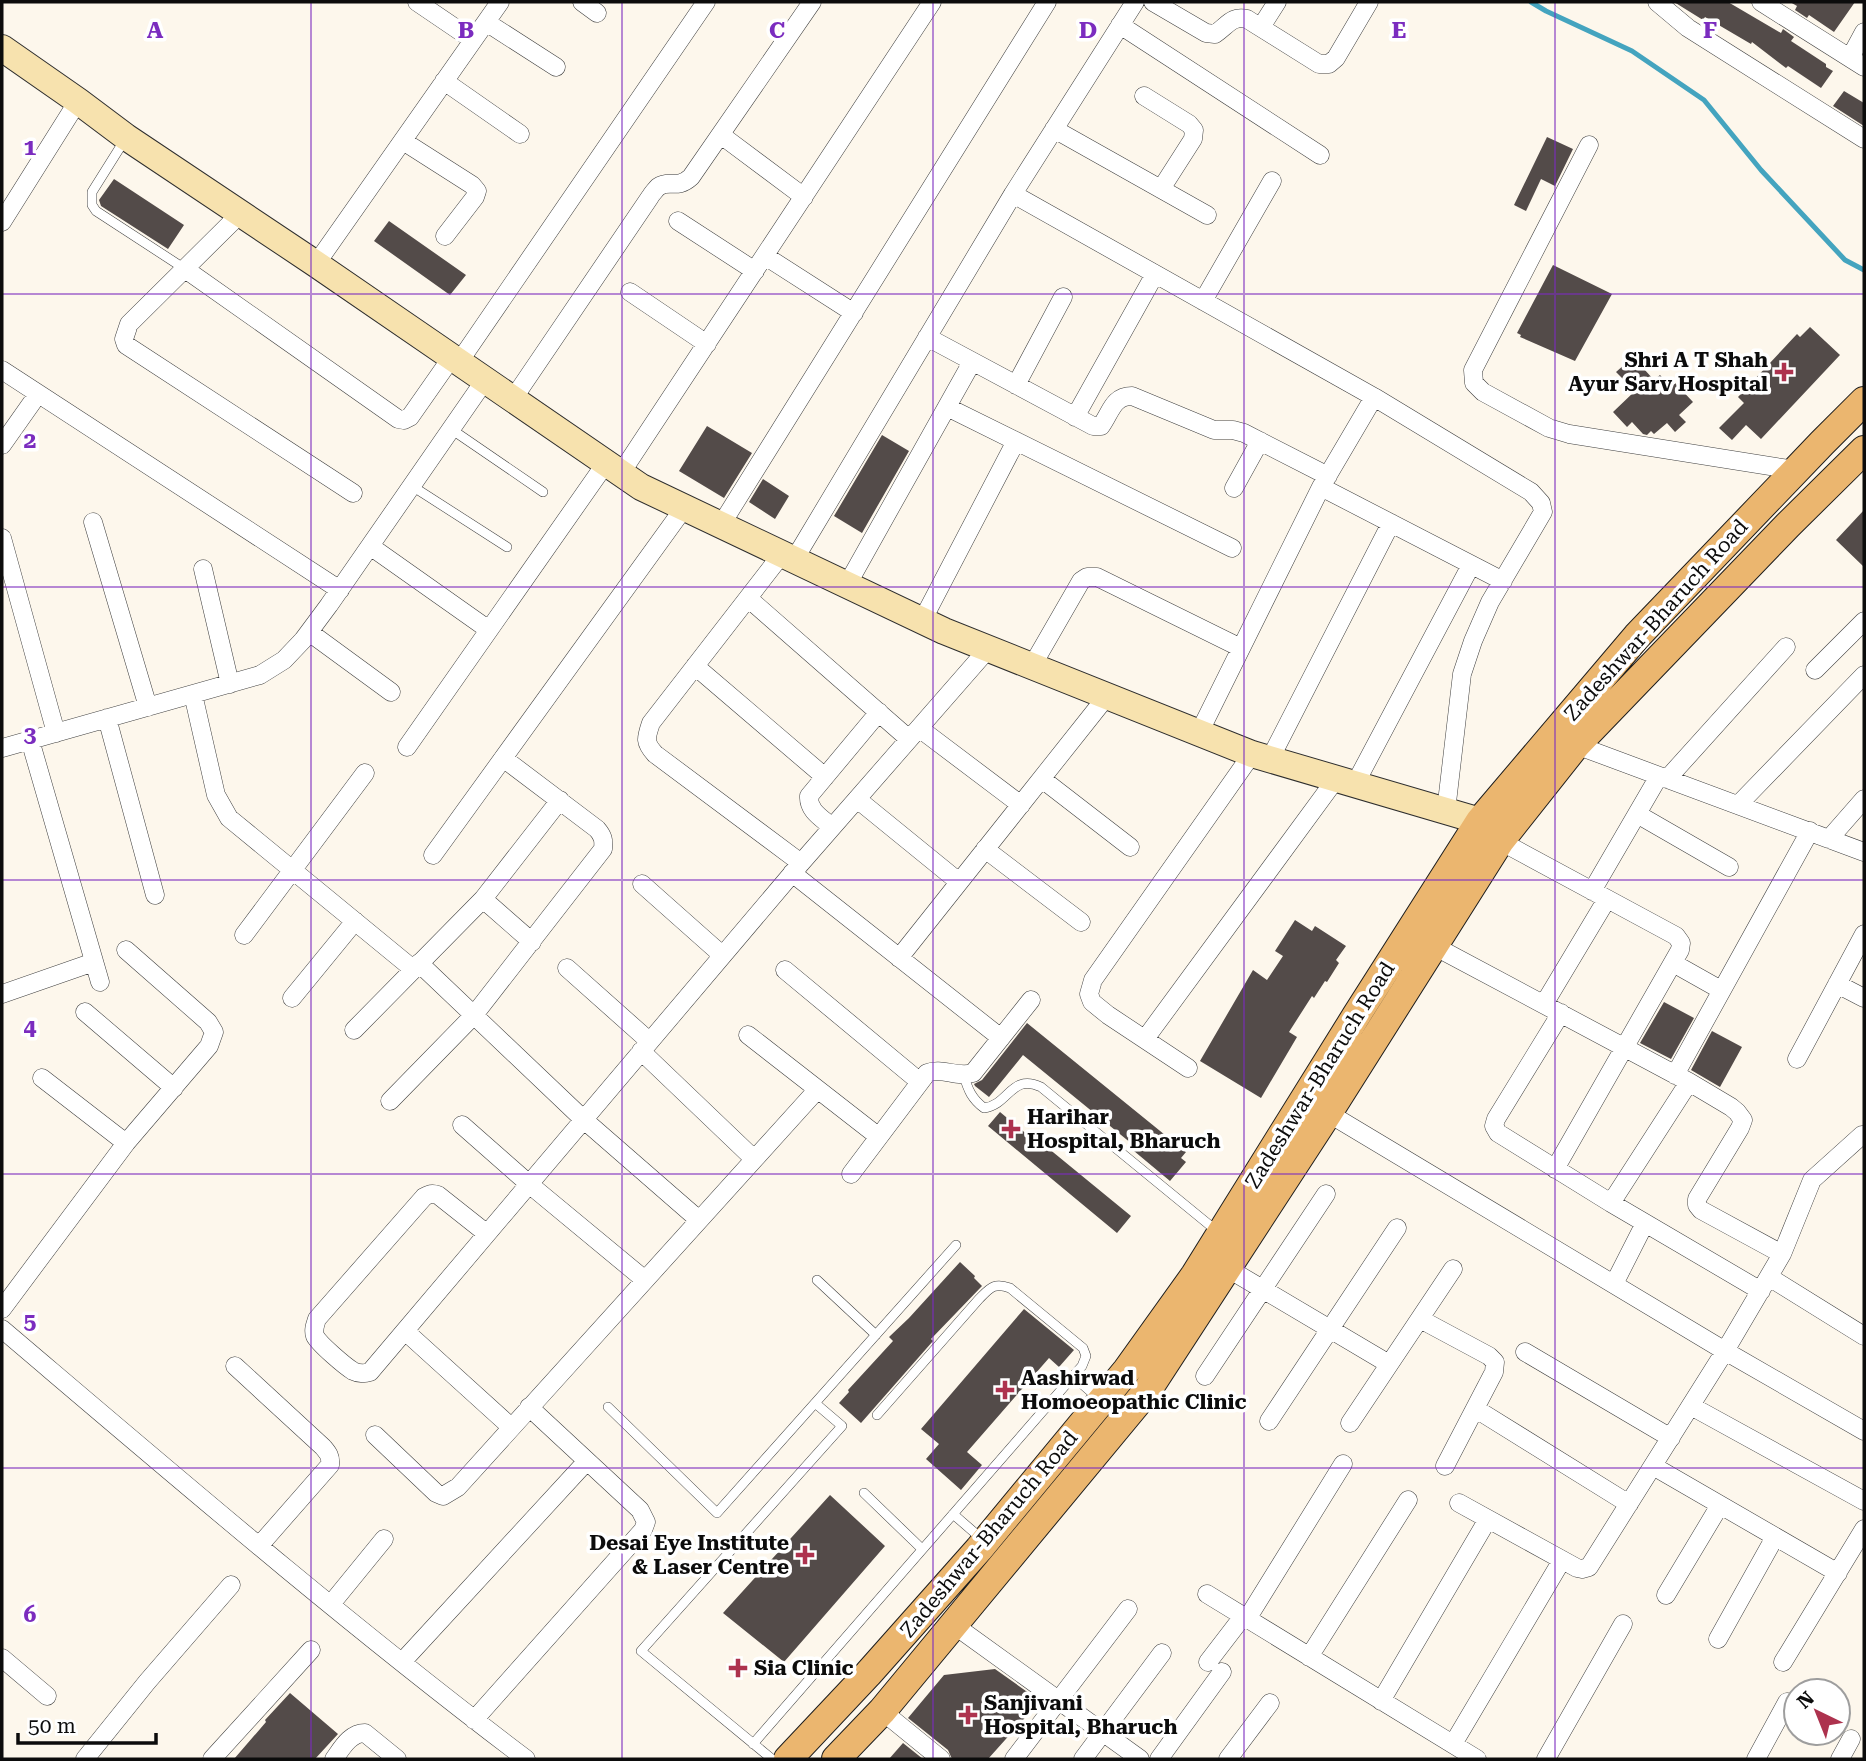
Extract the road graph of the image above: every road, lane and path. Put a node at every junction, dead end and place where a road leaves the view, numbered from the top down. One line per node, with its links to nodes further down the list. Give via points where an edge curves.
1 (417, 2): 19 (street)
2 (500, 2): 15 (street)
3 (582, 2): 14 (street)
4 (706, 2): 54 (street)
5 (812, 2): 28 (street)
6 (932, 2): 37 (street)
7 (1047, 2): 51 (street)
8 (1135, 2): 16 (street)
9 (1153, 2): 17 (street, via 1206,33 1215,34 1240,17)
10 (1277, 2): 17 (street)
11 (1369, 2): 17 (street, via 1329,64 1319,64)
12 (1657, 2): 30 (street, via 1688,28)
13 (1768, 4): 21 (street)
14 (597, 13)
15 (486, 22): 19 (street); 22 (street)
16 (1120, 25): 26 (street); 33 (street)
17 (1261, 27)
18 (1864, 32): 21 (street)
19 (473, 40): 23 (street)
20 (2, 48): 25 (main road)
21 (1857, 63)
22 (556, 67)
23 (444, 81): 27 (street); 31 (street)
24 (1143, 96): 35 (street, via 1194,130 1193,139)
25 (78, 101): 29 (main road); 38 (street)
26 (1054, 129): 35 (street); 36 (street)
27 (520, 134)
28 (721, 135): 37 (street); 61 (street, via 684,183 657,188)
29 (126, 138): 39 (main road); 45 (lane, via 92,192 92,205)
30 (1864, 139)
31 (402, 141): 42 (street, via 477,191); 44 (street)
32 (1589, 145): 71 (street, via 1473,370 1474,383 1549,428 1569,434)
33 (1320, 155)
34 (1272, 181): 50 (street)
35 (1161, 189): 40 (street)
36 (1013, 194): 47 (street); 52 (street)
37 (804, 197): 43 (street)
38 (5, 211)
39 (240, 214): 44 (main road); 45 (street)
40 (1208, 215)
41 (678, 221): 46 (street)
42 (444, 236)
43 (765, 256): 46 (street); 51 (street)
44 (316, 264): 54 (main road)
45 (185, 269): 54 (street, via 398,419 410,417); 76 (street, via 129,324 126,345)
46 (755, 271): 53 (street)
47 (1155, 274): 50 (street); 64 (street)
48 (630, 292): 53 (street)
49 (1063, 297): 58 (street)
50 (1203, 301): 60 (street)
51 (853, 313): 80 (street)
52 (927, 338): 55 (street); 85 (street)
53 (706, 344): 70 (street)
54 (456, 360): 57 (main road)
55 (972, 362): 58 (street); 63 (street)
56 (2, 370): 59 (street)
57 (485, 380): 61 (main road); 65 (street)
58 (1016, 385): 64 (street)
59 (38, 394): 68 (street); 90 (street)
60 (1374, 397): 72 (street); 88 (street, via 1531,492 1541,503 1543,512)
61 (513, 399): 70 (main road)
62 (1864, 401): 71 (main road, Zadeshwar-Bharuch Road)
63 (947, 407): 66 (street); 89 (street)
64 (1074, 417): 67 (street, via 1101,426 1116,401 1132,396 1213,430 1233,430)
65 (451, 429): 73 (street); 75 (lane)
66 (1016, 441): 84 (street); 92 (street)
67 (1260, 441): 72 (street); 74 (street)
68 (2, 445)
69 (1864, 450): 114 (main road, Zadeshwar-Bharuch Road)
70 (614, 468): 77 (main road); 94 (street)
71 (1795, 470): 131 (main road, Zadeshwar-Bharuch Road, via 1637,636)
72 (1324, 481): 79 (street); 96 (street)
73 (412, 486): 82 (street); 83 (lane)
74 (1234, 488)
75 (543, 492)
76 (353, 493)
77 (684, 508): 80 (main road); 118 (street)
78 (93, 522): 107 (street)
79 (1391, 523): 86 (street); 117 (street)
80 (721, 525): 85 (main road)
81 (2, 538): 110 (street)
82 (370, 546): 90 (street); 94 (street)
83 (507, 547)
84 (1232, 548)
85 (788, 557): 89 (main road); 91 (street)
86 (1471, 565): 88 (street); 123 (street)
87 (203, 569): 103 (street)
88 (1503, 580): 129 (street, via 1462,674)
89 (847, 585): 92 (main road)
90 (340, 590): 95 (street)
91 (748, 598): 99 (street); 108 (street)
92 (922, 621): 98 (main road)
93 (1864, 621): 101 (street)
94 (489, 630): 115 (street)
95 (309, 632): 103 (street, via 284,660 260,675); 104 (street)
96 (1241, 648): 100 (street, via 1097,577 1087,577); 112 (street)
97 (1786, 648): 121 (street)
98 (988, 649): 100 (main road); 111 (street)
99 (695, 666): 120 (street); 141 (street, via 651,723 648,747)
100 (1032, 666): 106 (main road)
101 (1815, 670)
102 (1864, 675): 128 (street)
103 (230, 684): 105 (street)
104 (391, 692)
105 (193, 694): 107 (street); 142 (street, via 220,806)
106 (1107, 696): 112 (main road); 122 (street)
107 (148, 707): 109 (street)
108 (879, 712): 111 (street); 120 (street)
109 (107, 718): 110 (street); 145 (street)
110 (56, 733): 113 (street)
111 (914, 733): 124 (street); 127 (street)
112 (1199, 733): 117 (main road)
113 (30, 740): 116 (street); 157 (street)
114 (1576, 745): 121 (street); 134 (main road, Zadeshwar-Bharuch Road)
115 (407, 747)
116 (2, 748)
117 (1261, 757): 123 (main road); 176 (street, via 1093,980 1092,1002)
118 (503, 758): 126 (street); 139 (street)
119 (365, 773): 142 (street)
120 (825, 777): 132 (street, via 809,796 809,803)
121 (1663, 777): 128 (street); 130 (street)
122 (1042, 779): 127 (street); 136 (street)
123 (1346, 782): 129 (main road); 176 (street)
124 (857, 799): 132 (street); 143 (street)
125 (1864, 799): 135 (street)
126 (560, 800): 147 (street); 152 (street, via 597,828 603,849)
127 (1021, 805): 137 (street)
128 (1738, 805): 133 (street)
129 (1446, 811): 131 (main road)
130 (1637, 814): 140 (street); 146 (street)
131 (1480, 821): 134 (main road); 204 (main road, Zadeshwar-Bharuch Road)
132 (832, 827): 141 (street)
133 (1810, 831): 135 (street); 164 (street)
134 (1504, 837): 146 (street); 153 (main road, Zadeshwar-Bharuch Road)
135 (1829, 839): 138 (street)
136 (1130, 847)
137 (985, 849): 143 (street); 149 (street)
138 (1864, 852)
139 (433, 855)
140 (1729, 867)
141 (797, 868): 155 (street); 156 (street)
142 (292, 870): 148 (street); 151 (street)
143 (959, 882): 156 (street)
144 (642, 884): 155 (street)
145 (155, 895)
146 (1600, 895): 158 (street, via 1676,936 1680,950); 169 (street)
147 (483, 899): 152 (street); 159 (street)
148 (355, 921): 159 (street); 166 (street)
149 (1081, 922)
150 (1864, 934): 163 (street)
151 (244, 935)
152 (532, 942): 172 (street)
153 (1434, 946): 169 (street); 188 (main road, Zadeshwar-Bharuch Road)
154 (126, 950): 185 (street, via 214,1032 209,1046)
155 (722, 955): 177 (street)
156 (898, 958): 175 (street)
157 (94, 962): 162 (street); 165 (street)
158 (1672, 963): 164 (street); 178 (street)
159 (416, 966): 172 (street); 173 (street)
160 (567, 968): 177 (street)
161 (785, 971): 184 (street)
162 (100, 982)
163 (1837, 984): 167 (street); 179 (street)
164 (1721, 990): 183 (street)
165 (2, 992)
166 (292, 998)
167 (1864, 998)
168 (1031, 1000): 175 (street)
169 (1544, 1004): 171 (street)
170 (85, 1012): 185 (street)
171 (1561, 1013): 178 (street); 195 (street, via 1494,1126 1497,1133)
172 (474, 1015): 187 (street); 189 (street)
173 (354, 1030)
174 (748, 1035): 186 (street)
175 (1002, 1038): 181 (street, via 973,1073)
176 (1145, 1039): 180 (street)
177 (645, 1046): 189 (street); 194 (street)
178 (1624, 1047): 183 (street); 195 (street)
179 (1797, 1059)
180 (1188, 1068)
181 (964, 1076): 184 (street, via 933,1070); 204 (lane, via 969,1092 984,1108 993,1107 1022,1083 1041,1087)
182 (42, 1078): 193 (street)
183 (1682, 1078): 199 (street); 206 (street, via 1731,1107 1742,1120 1697,1205)
184 (920, 1082): 192 (street)
185 (174, 1088): 193 (street)
186 (817, 1090): 192 (street); 194 (street)
187 (390, 1101)
188 (1328, 1113): 207 (main road, Zadeshwar-Bharuch Road); 211 (street)
189 (583, 1119): 197 (street); 200 (street)
190 (462, 1125): 197 (street)
191 (1864, 1136): 206 (street, via 1812,1180)
192 (879, 1137): 196 (street)
193 (126, 1143): 214 (street)
194 (754, 1159): 200 (street)
195 (1556, 1169): 199 (street)
196 (851, 1174)
197 (528, 1184): 203 (street); 209 (street)
198 (1326, 1194): 213 (street)
199 (1611, 1203): 201 (street)
200 (699, 1220): 209 (street)
201 (1645, 1223): 211 (street); 212 (street)
202 (1397, 1228): 217 (street)
203 (486, 1233): 218 (street); 218 (street, via 438,1195 428,1194 317,1319 314,1335 362,1374 370,1372)
204 (1220, 1234): 227 (main road, Zadeshwar-Bharuch Road)
205 (956, 1245): 219 (lane)
206 (1782, 1254): 212 (street)
207 (1227, 1268): 213 (street); 267 (main road, Zadeshwar-Bharuch Road, via 1147,1391)
208 (1453, 1269): 215 (street)
209 (645, 1280): 230 (street)
210 (817, 1280): 219 (lane)
211 (1614, 1284): 221 (street)
212 (1765, 1284): 220 (street); 221 (street)
213 (1263, 1290): 217 (street); 226 (street)
214 (2, 1308)
215 (1420, 1319): 223 (street); 232 (street, via 1494,1362)
216 (2, 1329): 256 (street)
217 (1329, 1329): 223 (street); 234 (street)
218 (405, 1331): 236 (street)
219 (876, 1335): 228 (lane)
220 (1864, 1336)
221 (1725, 1351): 229 (street); 237 (street)
222 (1525, 1352): 239 (street)
223 (1390, 1364): 235 (street)
224 (235, 1366): 256 (street, via 323,1447 331,1460)
225 (1073, 1376): 227 (lane); 233 (lane, via 1086,1356 1083,1348 1010,1288 995,1286); 250 (lane)
226 (1205, 1376)
227 (1102, 1401): 255 (main road, Zadeshwar-Bharuch Road)
228 (814, 1403): 231 (lane, via 717,1513); 283 (lane, via 842,1426 641,1651)
229 (1691, 1406): 239 (street); 246 (street)
230 (529, 1407): 236 (street); 240 (street)
231 (608, 1407)
232 (1476, 1409): 242 (street); 248 (street)
233 (877, 1415)
234 (1269, 1421)
235 (1350, 1423)
236 (511, 1427): 238 (street, via 458,1487 443,1496)
237 (1864, 1432)
238 (375, 1436)
239 (1671, 1438): 243 (street)
240 (586, 1462): 273 (street); 281 (street, via 640,1510 646,1522 643,1530)
241 (1343, 1464): 265 (street)
242 (1446, 1466)
243 (1653, 1466): 248 (street); 249 (street)
244 (864, 1493): 257 (lane)
245 (1408, 1500): 271 (street)
246 (1864, 1501)
247 (1459, 1503): 251 (street)
248 (1629, 1504): 258 (street, via 1589,1567 1577,1568)
249 (1720, 1506): 253 (street); 262 (street)
250 (953, 1514): 255 (lane); 257 (lane)
251 (1488, 1519): 258 (street); 277 (street)
252 (1864, 1529): 259 (street)
253 (1775, 1537): 259 (street); 268 (street)
254 (384, 1539): 263 (street)
255 (985, 1541): 291 (main road, Zadeshwar-Bharuch Road)
256 (259, 1546): 263 (street)
257 (922, 1549): 283 (lane)
258 (1562, 1560): 284 (street)
259 (1838, 1573): 274 (street)
260 (231, 1585): 285 (street)
261 (1207, 1594): 265 (street)
262 (1666, 1595)
263 (331, 1604): 273 (street)
264 (1128, 1609): 276 (street)
265 (1247, 1619): 271 (street); 297 (street, via 1241,1619)
266 (1623, 1624): 300 (street)
267 (954, 1625): 276 (street); 279 (main road, Zadeshwar-Bharuch Road)
268 (1718, 1639)
269 (311, 1650): 286 (street)
270 (1162, 1653): 282 (street)
271 (1309, 1657): 277 (street)
272 (2, 1658): 275 (street)
273 (402, 1662): 281 (street)
274 (1783, 1662)
275 (47, 1696)
276 (1059, 1701): 282 (street); 294 (street)
277 (1381, 1701): 284 (street)
278 (1270, 1703): 298 (street)
279 (882, 1711): 292 (main road, Zadeshwar-Bharuch Road); 293 (street)
280 (1782, 1712): 301 (street)
281 (474, 1720): 289 (street)
282 (1103, 1733): 295 (street); 296 (street)
283 (754, 1744): 290 (lane)
284 (1452, 1744): 299 (street)
285 (85, 1759)
286 (212, 1759)
287 (334, 1759): 288 (street, via 351,1737 365,1733)
288 (397, 1759)
289 (526, 1759)
290 (772, 1759)
291 (788, 1759)
292 (839, 1759)
293 (941, 1759)
294 (1014, 1759)
295 (1083, 1759)
296 (1140, 1759)
297 (1159, 1759)
298 (1228, 1759)
299 (1477, 1759)
300 (1546, 1759)
301 (1756, 1759)

